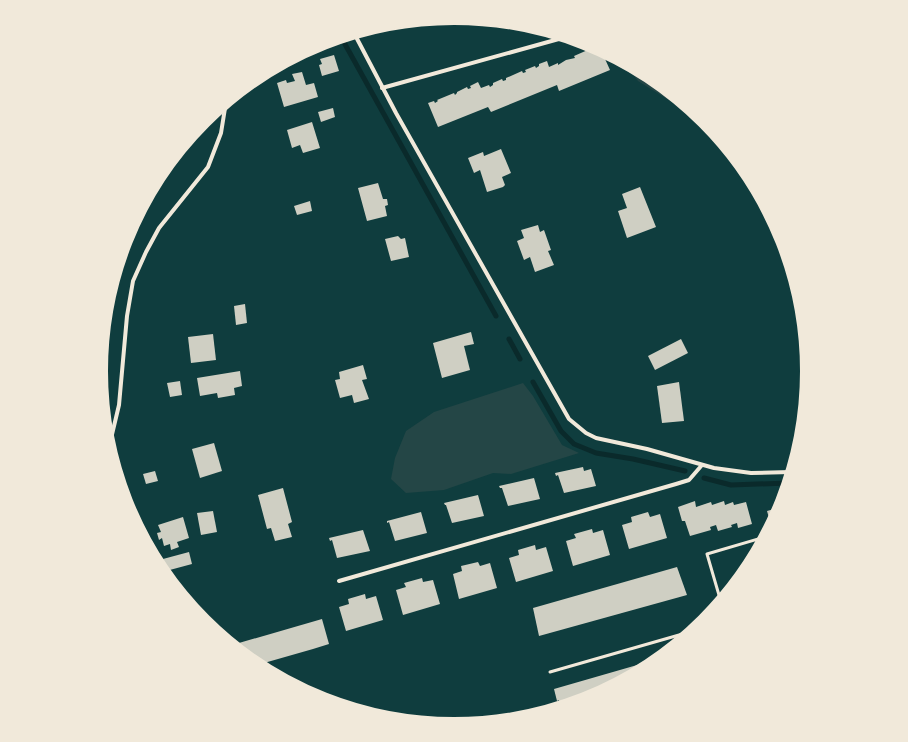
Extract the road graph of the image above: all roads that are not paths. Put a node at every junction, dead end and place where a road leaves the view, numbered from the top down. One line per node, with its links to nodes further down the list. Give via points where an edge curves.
1 (357, 38): 3 (street)
2 (557, 40): 3 (street)
3 (382, 88): 6 (street, via 569,419 596,438)
4 (225, 110): 5 (street, via 221,133 208,167 159,228 133,281)
5 (113, 431)
6 (702, 465): 7 (street, via 732,472); 9 (street, via 689,480)
7 (786, 472)
8 (758, 539): 10 (lane, via 707,554)
9 (339, 581)
10 (718, 596)
11 (679, 635): 12 (lane)
12 (550, 672)

